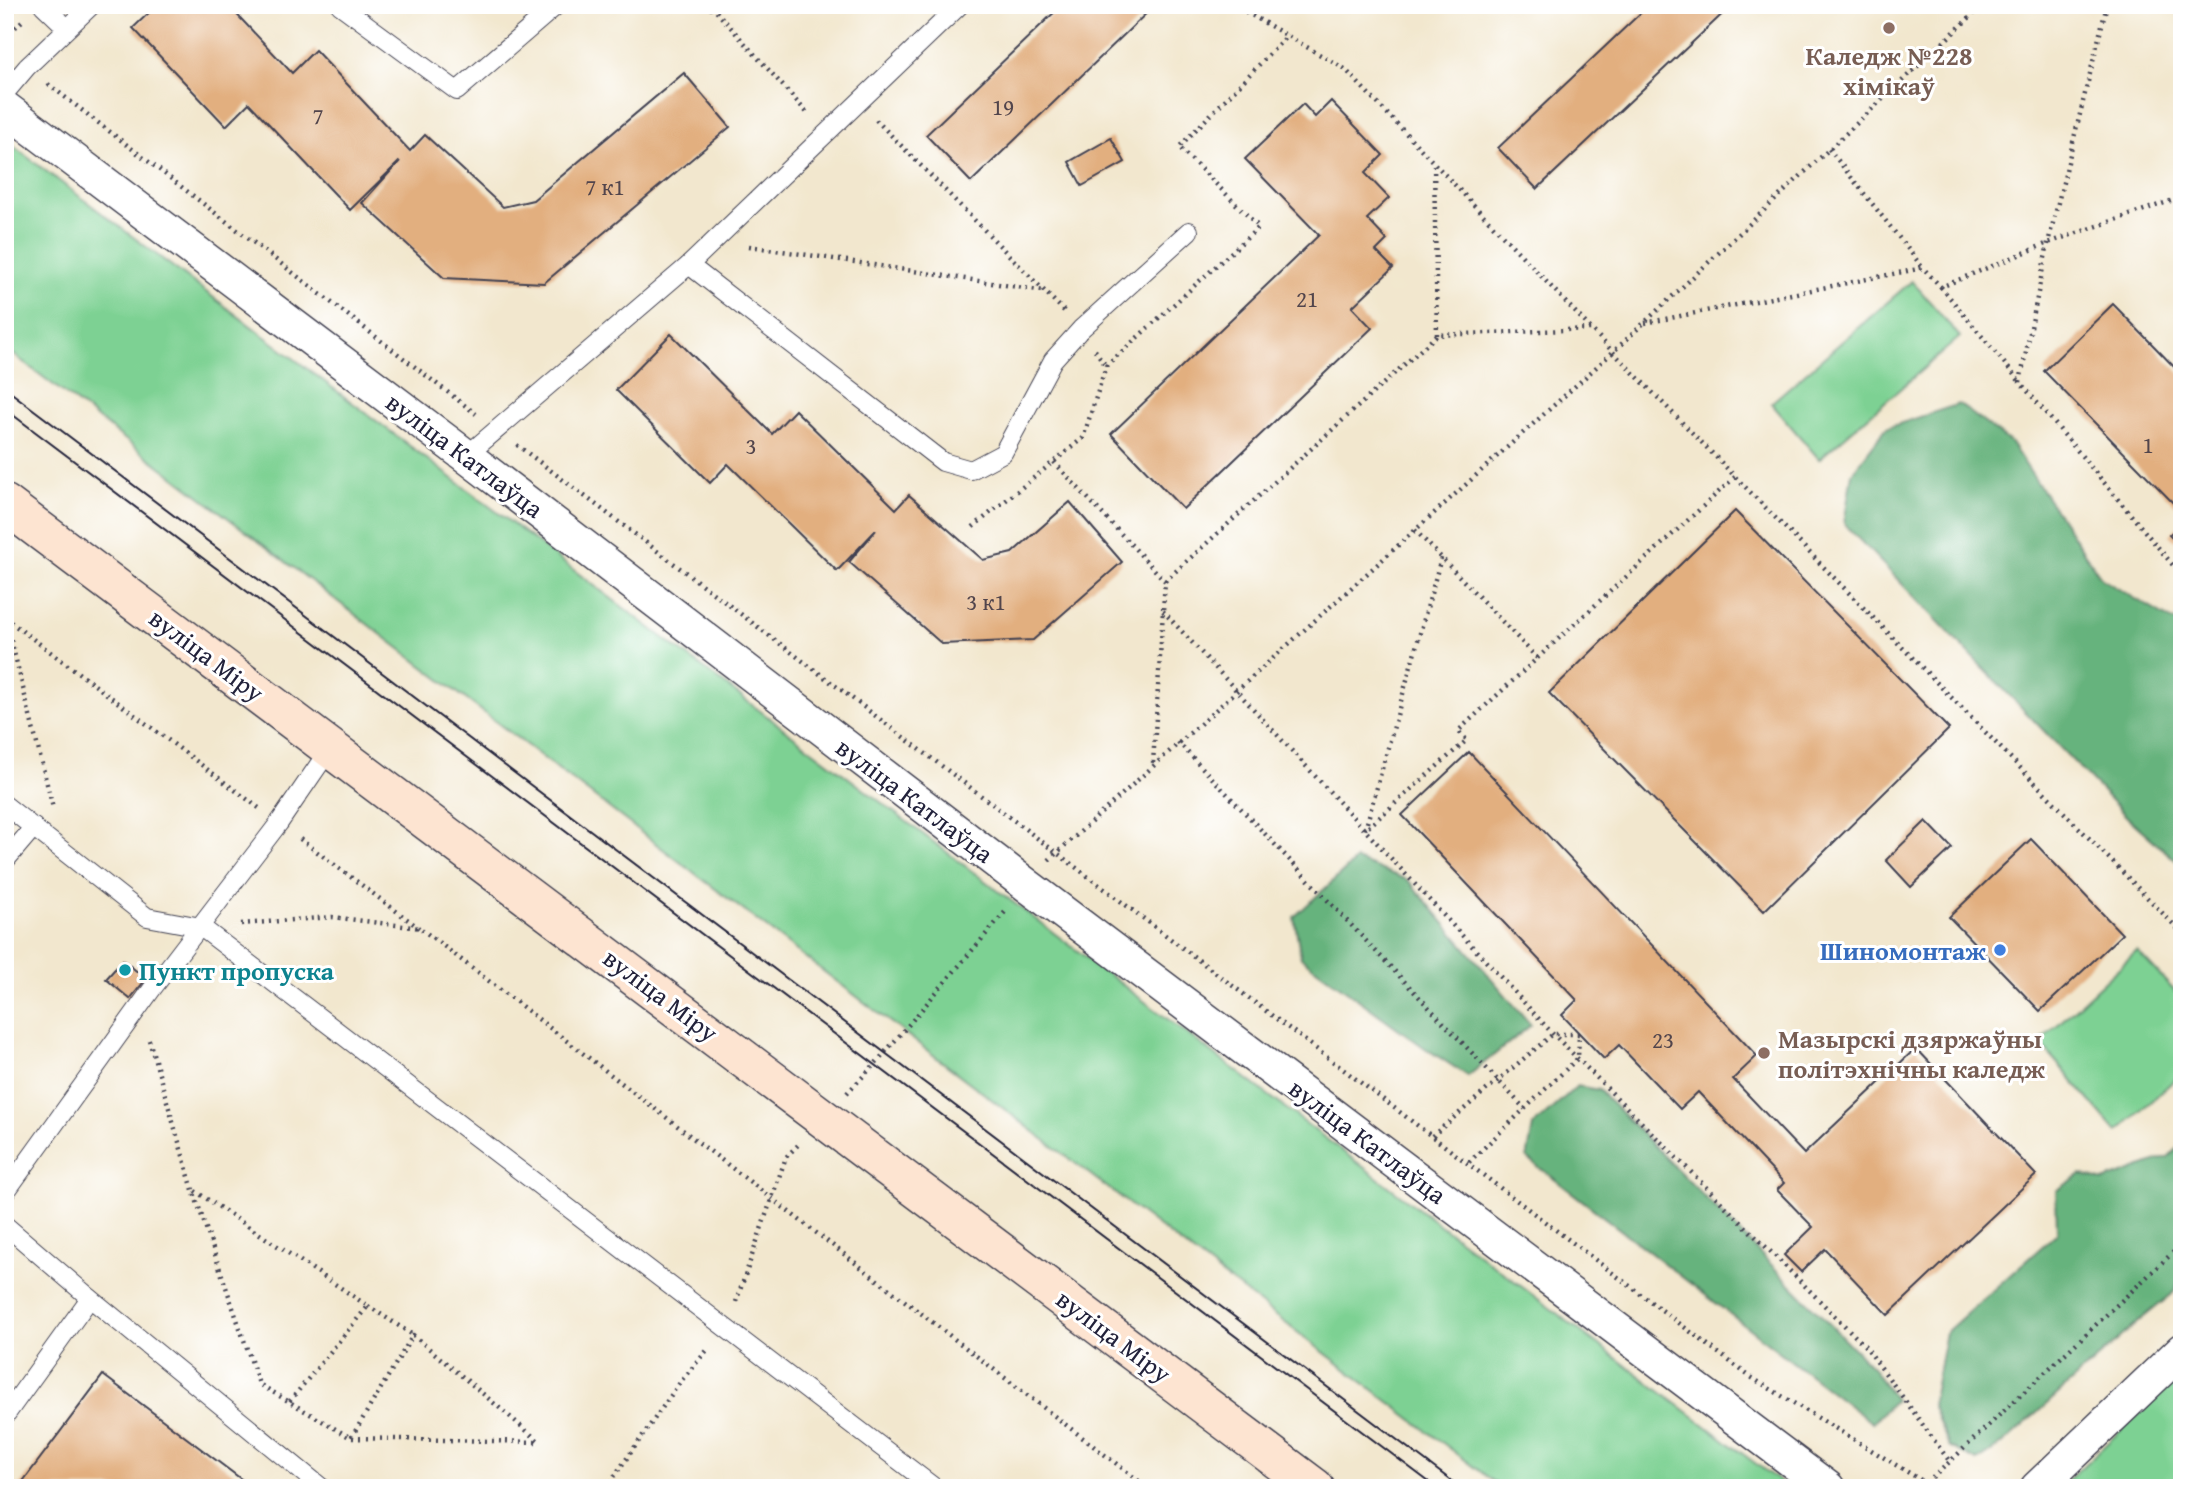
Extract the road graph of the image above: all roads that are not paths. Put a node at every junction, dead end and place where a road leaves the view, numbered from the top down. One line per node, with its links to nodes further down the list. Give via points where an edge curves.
1 (43, 5): 6 (lane)
2 (92, 5): 6 (lane)
3 (340, 5): 4 (lane, via 457,91)
4 (557, 5)
5 (960, 5): 10 (lane)
6 (68, 28): 7 (lane)
7 (5, 93)
8 (5, 108): 11 (street, вуліца Катлаўца)
9 (1189, 232): 10 (lane, via 1053,360 1003,453 971,470 943,462)
10 (689, 265): 11 (lane)
11 (466, 456): 26 (street, вуліца Катлаўца)
12 (5, 504): 13 (main road, вуліца Міру)
13 (331, 747): 17 (lane); 25 (main road, вуліца Міру)
14 (5, 804): 15 (lane)
15 (34, 827): 16 (lane); 17 (lane, via 147,917)
16 (5, 861)
17 (201, 927): 18 (lane); 24 (lane)
18 (5, 1193)
19 (5, 1225): 20 (lane)
20 (90, 1298): 22 (lane); 23 (lane)
21 (2182, 1350): 27 (street)
22 (5, 1416)
23 (322, 1488)
24 (935, 1488)
25 (1315, 1488)
26 (1828, 1488)
27 (2037, 1488)

